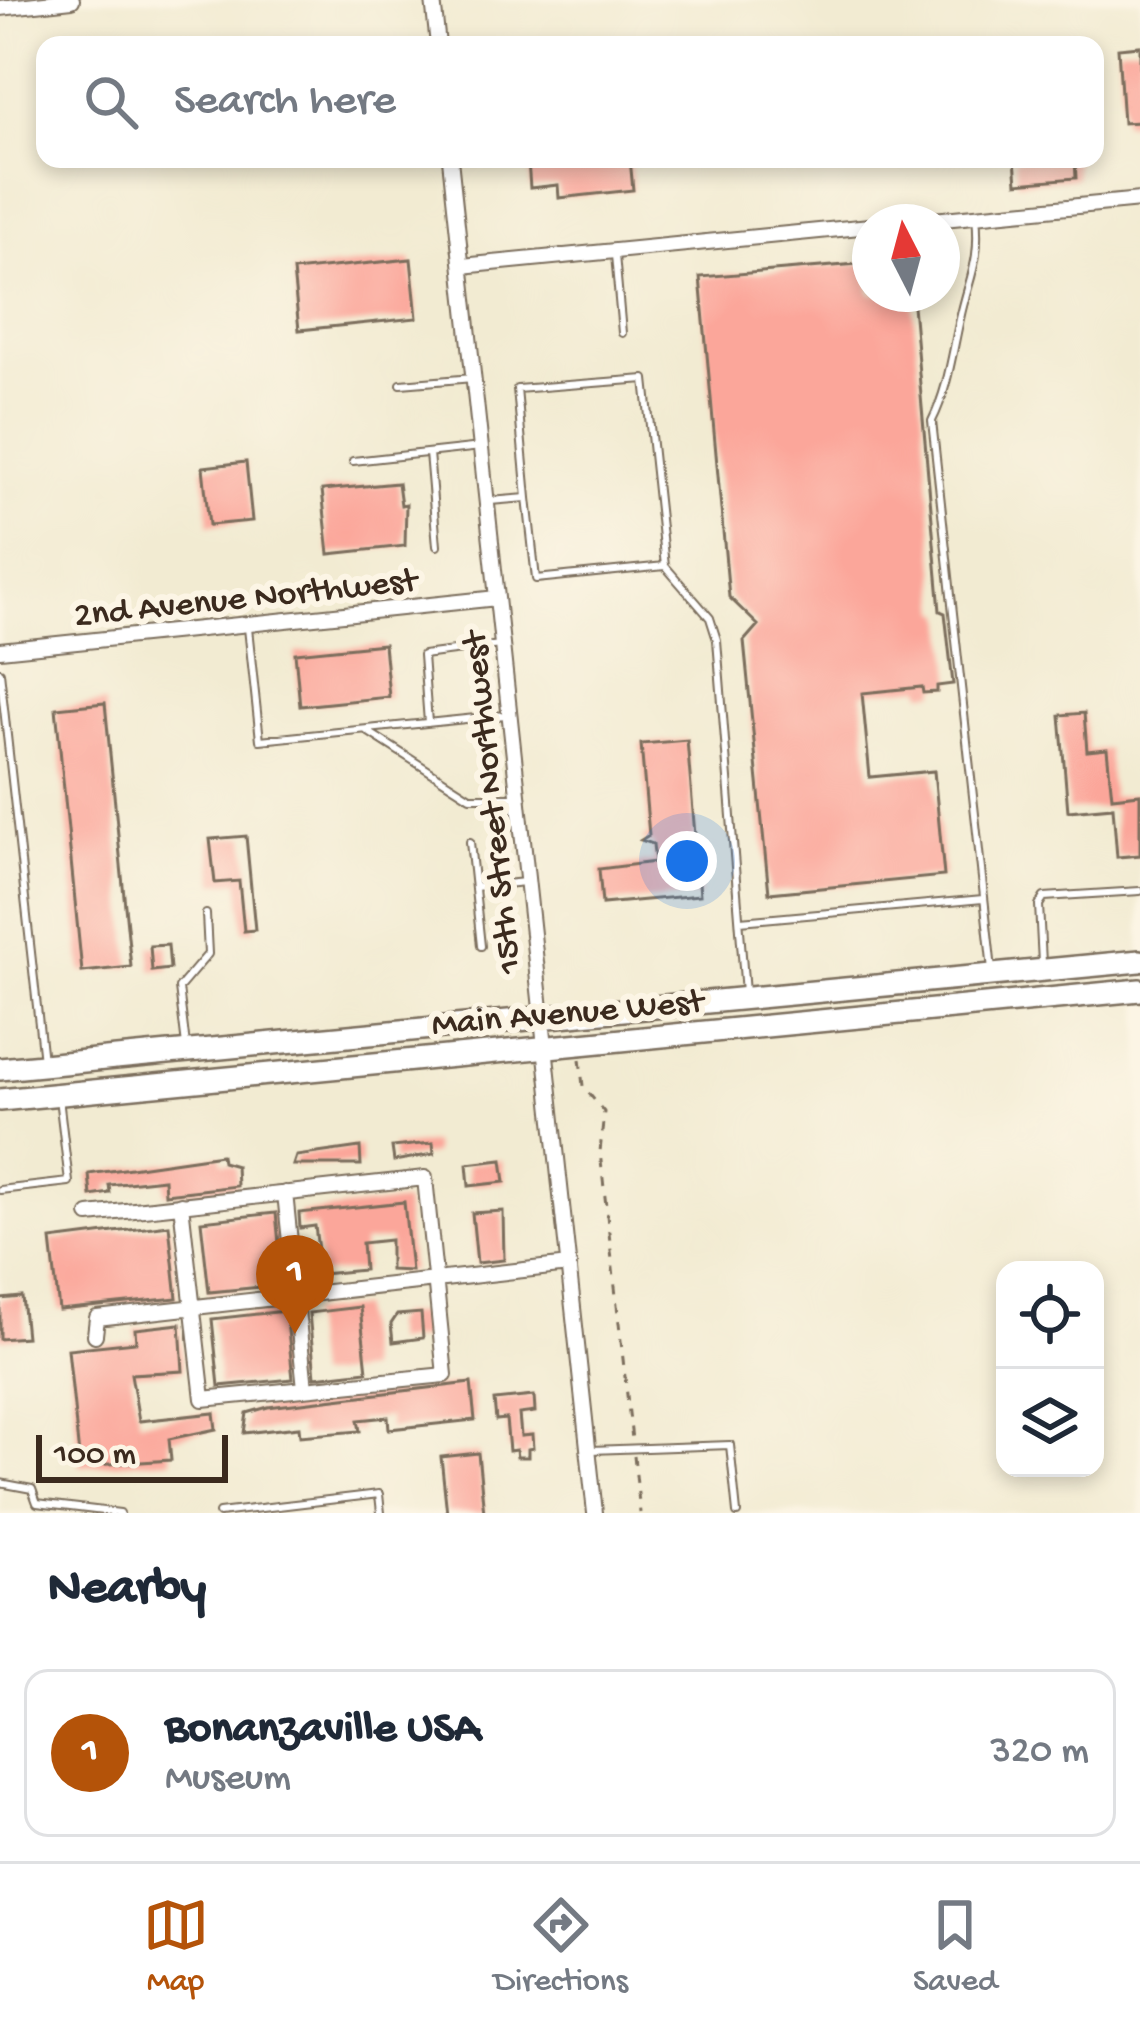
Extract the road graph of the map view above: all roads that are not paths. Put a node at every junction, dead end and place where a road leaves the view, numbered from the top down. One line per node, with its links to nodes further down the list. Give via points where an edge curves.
1 (72, 0): 3 (street)
2 (433, 0): 5 (street)
3 (28, 2): 4 (street)
4 (0, 8)
5 (437, 36)
6 (451, 168): 12 (street, 15th Street Northwest)
7 (1140, 200): 8 (street)
8 (976, 216): 9 (street); 36 (lane, via 978,266 932,421)
9 (960, 217)
10 (852, 228): 11 (street)
11 (615, 251): 12 (street); 13 (lane)
12 (461, 266): 14 (street, 15th Street Northwest)
13 (622, 333)
14 (473, 379): 15 (lane); 16 (street, 15th Street Northwest)
15 (401, 384)
16 (481, 447): 17 (lane); 20 (street, 15th Street Northwest)
17 (429, 453): 18 (lane); 21 (lane)
18 (353, 460)
19 (527, 498): 20 (lane); 22 (lane, via 536,579); 22 (lane, via 517,389 645,379)
20 (486, 501): 23 (street, 15th Street Northwest)
21 (437, 546)
22 (664, 566): 38 (lane, via 710,618 717,640)
23 (497, 598): 24 (street, 2nd Avenue Northwest); 25 (street, 15th Street Northwest)
24 (248, 624): 26 (street, 2nd Avenue Northwest); 30 (lane, via 260,740)
25 (502, 645): 28 (street, 15th Street Northwest); 29 (lane, via 422,655)
26 (0, 650)
27 (0, 672): 48 (lane)
28 (509, 715): 29 (lane); 31 (street, 15th Street Northwest)
29 (428, 723): 30 (lane)
30 (364, 729): 31 (lane, via 470,797)
31 (518, 797): 33 (street, 15th Street Northwest)
32 (470, 842): 34 (lane)
33 (526, 882): 34 (lane); 45 (street, 15th Street Northwest)
34 (475, 886): 39 (lane)
35 (1140, 891): 41 (lane, via 1044,897)
36 (983, 899): 38 (lane); 42 (lane)
37 (206, 914): 47 (lane, via 208,954 179,988)
38 (740, 921): 44 (lane)
39 (482, 946)
40 (1140, 961): 41 (main road, Main Avenue West)
41 (1042, 969): 42 (main road, Main Avenue West)
42 (992, 974): 44 (main road, Main Avenue West)
43 (1140, 990): 46 (main road, Main Avenue West)
44 (746, 995): 45 (main road, Main Avenue West)
45 (542, 1013): 46 (street, 15th Street Northwest); 47 (main road, Main Avenue West)
46 (545, 1044): 50 (main road, Main Avenue West); 56 (street, 15th Street Northwest)
47 (186, 1050): 48 (main road, Main Avenue West)
48 (44, 1064): 49 (main road, Main Avenue West)
49 (0, 1069)
50 (59, 1094): 51 (main road, Main Avenue West); 52 (lane, via 69,1182)
51 (0, 1100)
52 (0, 1190)
53 (285, 1193): 54 (street); 57 (street, via 425,1178); 58 (street)
54 (182, 1204): 55 (street); 59 (street)
55 (89, 1215)
56 (569, 1265): 57 (street); 62 (street, 15th Street Northwest)
57 (436, 1281): 58 (street); 61 (street, via 445,1375)
58 (296, 1295): 59 (street); 61 (street)
59 (193, 1307): 60 (street, via 97,1318); 61 (street, via 202,1400)
60 (95, 1336)
61 (305, 1388)
62 (588, 1451): 68 (street, 15th Street Northwest); 69 (lane, via 730,1445)
63 (0, 1483): 64 (lane, via 32,1489 37,1503)
64 (63, 1508): 65 (lane)
65 (119, 1513)
66 (218, 1513): 67 (lane, via 380,1494)
67 (381, 1513)
68 (595, 1513)
69 (737, 1513)

